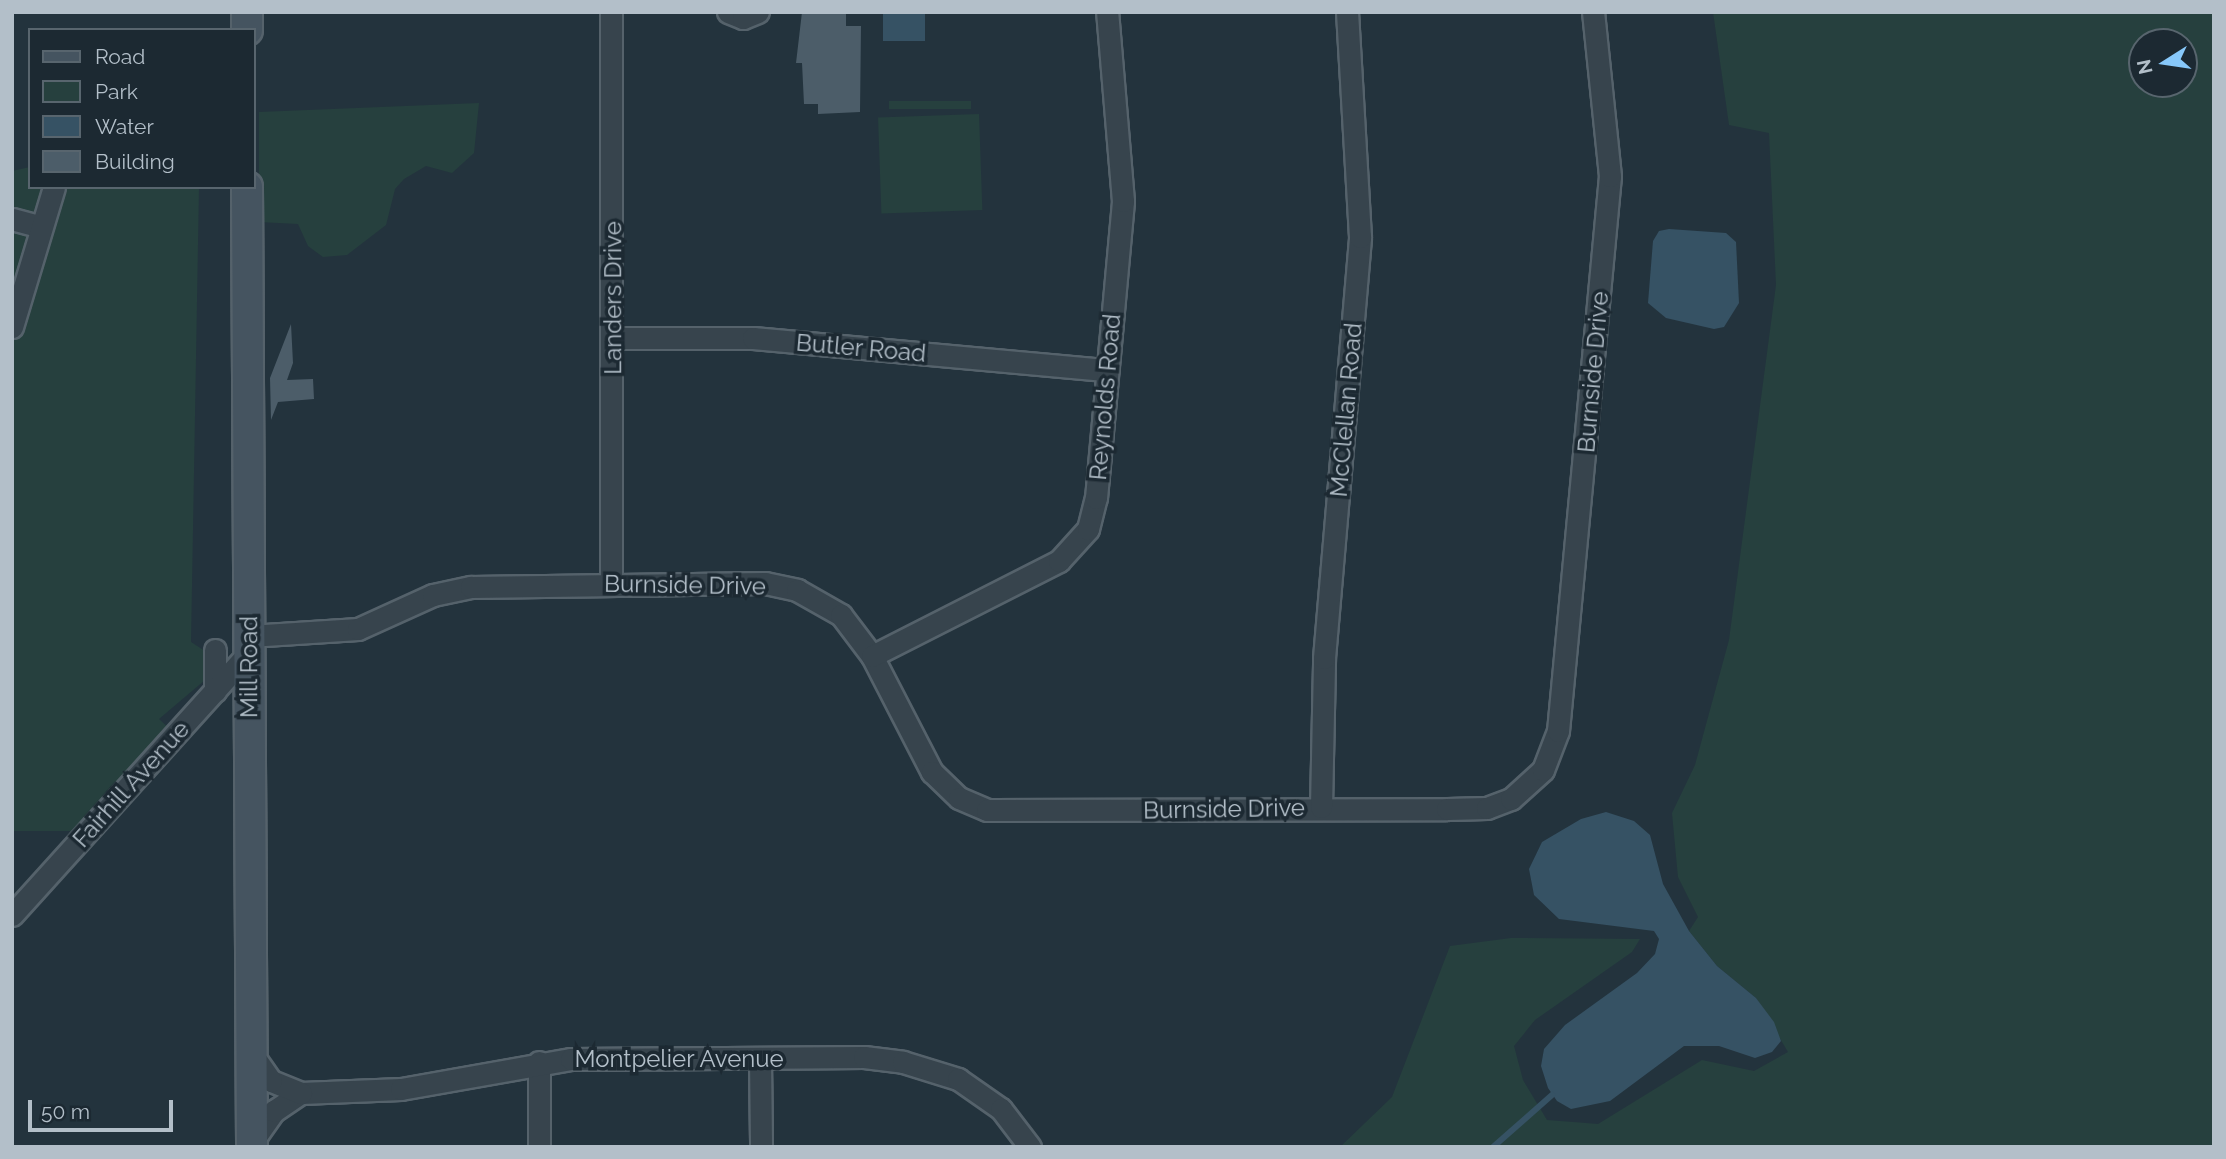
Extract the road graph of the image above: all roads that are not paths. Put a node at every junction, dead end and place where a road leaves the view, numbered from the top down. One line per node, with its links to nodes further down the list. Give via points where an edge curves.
1 (611, 12): 12 (street, Landers Drive)
2 (728, 12): 3 (street, via 743,18)
3 (758, 12)
4 (1107, 12): 13 (street, Reynolds Road, via 1123,201)
5 (1347, 12): 19 (street, McClellan Road, via 1360,237 1324,658)
6 (1593, 12): 19 (street, Burnside Drive, via 1609,150 1609,198 1555,744 1534,783 1487,808)
7 (53, 189): 10 (street)
8 (247, 189): 15 (street, Mill Road)
9 (12, 219): 10 (street)
10 (39, 226): 11 (street)
11 (12, 327)
12 (614, 338): 13 (street, Butler Road, via 765,339); 14 (street, Landers Drive)
13 (1108, 370): 17 (street, Reynolds Road, via 1096,498 1088,529 1072,552)
14 (611, 584): 15 (street, Burnside Drive, via 452,589 358,629); 17 (street, Burnside Drive, via 765,583 797,590 841,615)
15 (249, 644): 18 (street, Fairhill Avenue); 21 (street, Mill Road)
16 (215, 650): 18 (street)
17 (872, 656): 19 (street, Burnside Drive, via 932,772 944,787 974,806 1018,812)
18 (215, 691): 20 (street, Fairhill Avenue)
19 (1321, 807)
20 (12, 915)
21 (253, 1055): 24 (street, Montpelier Avenue, via 271,1081); 25 (street, Mill Road)
22 (760, 1060): 23 (street, Montpelier Avenue); 27 (street); 28 (street, Montpelier Avenue, via 864,1057 903,1062 958,1079 1001,1109)
23 (539, 1062): 24 (street, Montpelier Avenue, via 401,1089); 26 (street)
24 (301, 1093): 25 (street, via 274,1111)
25 (252, 1144)
26 (539, 1147)
27 (761, 1147)
28 (1030, 1147)

